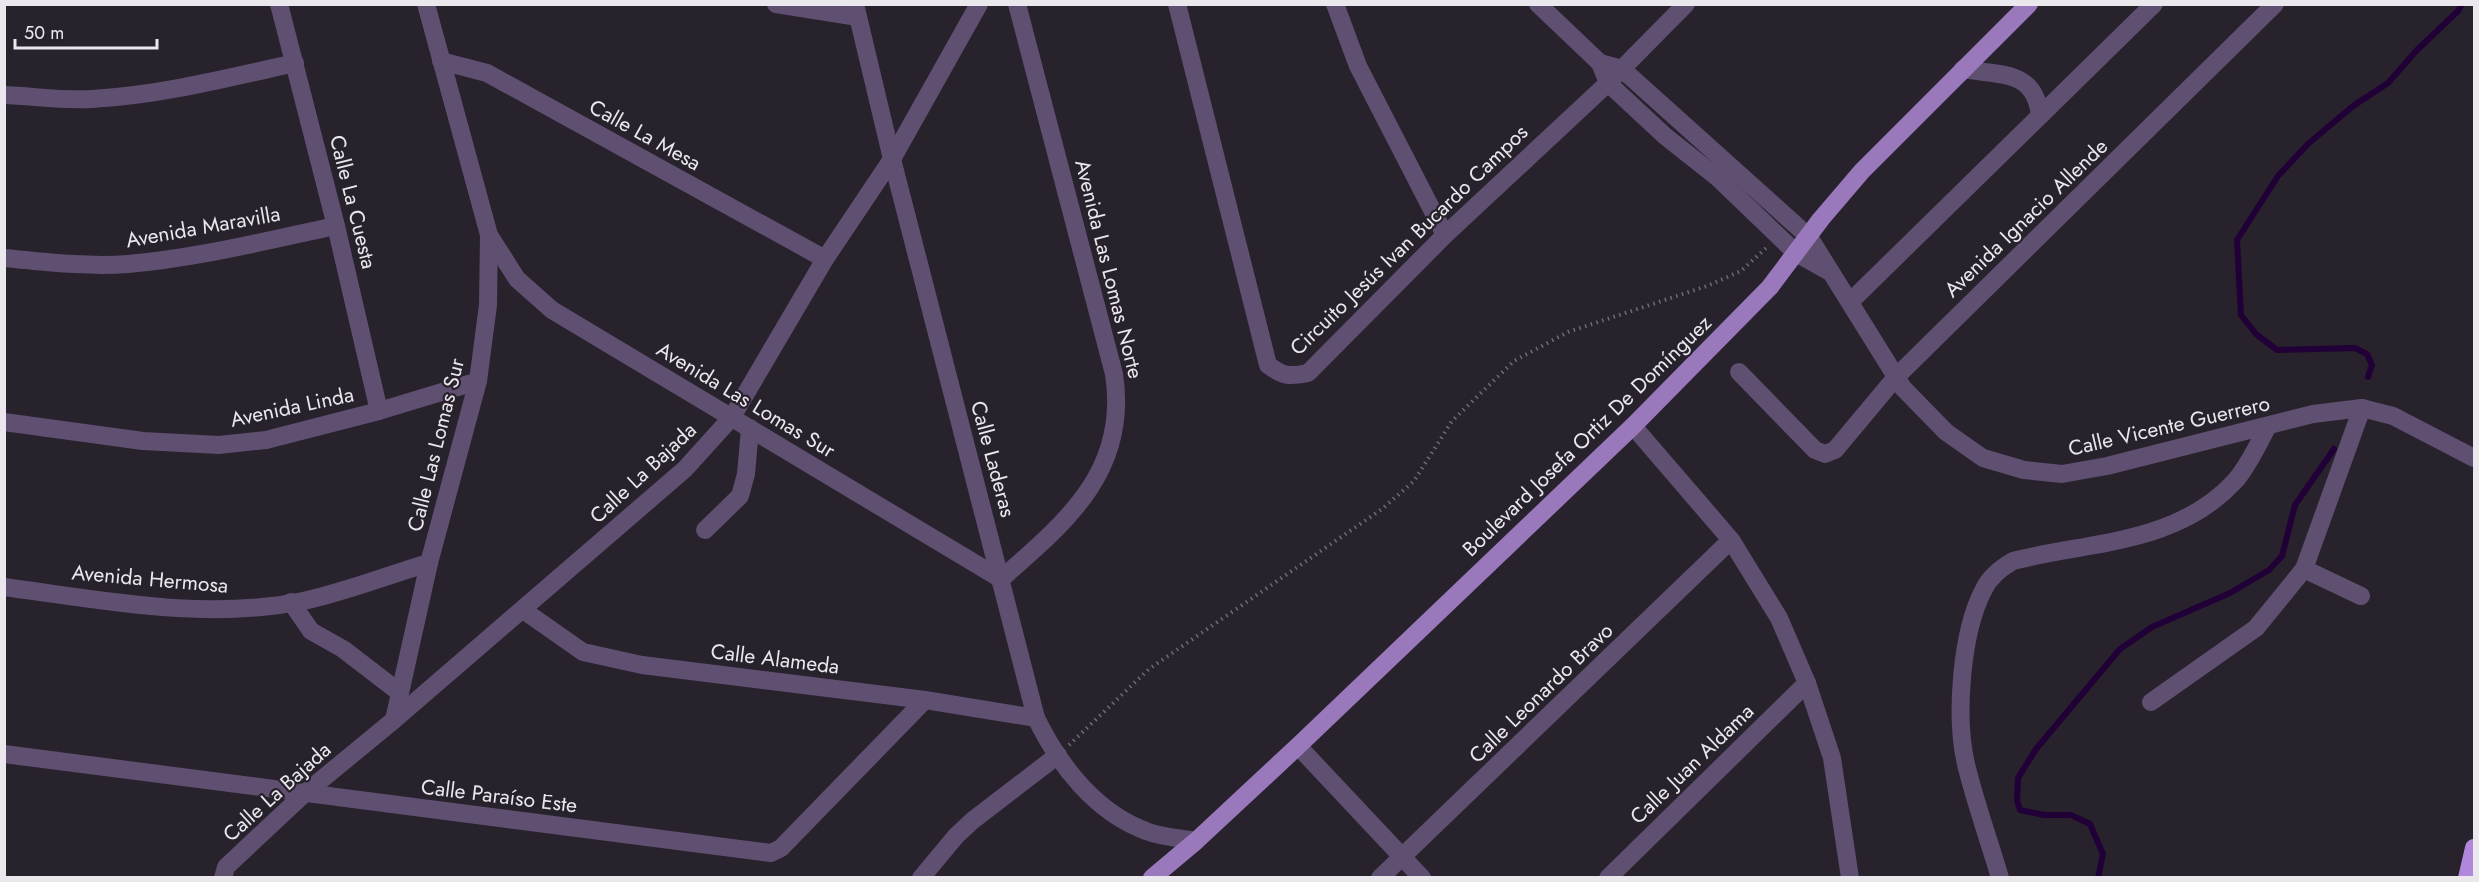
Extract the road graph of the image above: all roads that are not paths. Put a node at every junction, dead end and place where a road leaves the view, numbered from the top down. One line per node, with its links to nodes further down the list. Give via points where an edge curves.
1 (279, 4): 15 (street, Calle La Cuesta)
2 (426, 4): 14 (street, Calle Las Lomas Sur)
3 (776, 4): 13 (street)
4 (979, 4): 24 (street, Calle La Bajada)
5 (1017, 4): 49 (street, Avenida Las Lomas Norte, via 1118,396 1107,454 1081,503 1064,524)
6 (1177, 4): 27 (street, Circuito Jesús Ivan Bucardo Campos, via 1268,365 1280,374 1308,373)
7 (1335, 4): 27 (street, via 1363,77)
8 (1538, 4): 16 (street)
9 (1686, 4): 17 (street, Circuito Jesús Ivan Bucardo Campos)
10 (2029, 4): 18 (main road, Boulevard Josefa Ortiz De Domínguez)
11 (2154, 4): 21 (street)
12 (2275, 4): 35 (street, Avenida Ignacio Allende)
13 (856, 10): 24 (street, Calle Laderas)
14 (441, 61): 26 (street, Calle Las Lomas Sur); 31 (street, Calle La Mesa, via 487,74)
15 (295, 63): 20 (street, via 187,87 89,100); 25 (street, Calle La Cuesta)
16 (1600, 63): 17 (street); 19 (street)
17 (1622, 69): 19 (street, Circuito Jesús Ivan Bucardo Campos); 22 (street)
18 (1963, 69): 21 (street, via 2010,76 2028,84 2038,98); 28 (main road, Boulevard Josefa Ortiz De Domínguez, via 1862,171)
19 (1608, 83): 23 (street); 27 (street, Circuito Jesús Ivan Bucardo Campos)
20 (4, 95)
21 (2040, 116): 33 (street)
22 (1677, 121): 23 (street); 28 (street)
23 (1665, 136): 29 (street, via 1718,178)
24 (892, 159): 31 (street, Calle La Bajada); 49 (street, Calle Laderas)
25 (336, 226): 30 (street, Avenida Maravilla, via 183,258 127,264 78,265); 38 (street, Calle La Cuesta)
26 (489, 235): 36 (street, Calle Las Lomas Sur, via 488,305); 39 (street, Avenida Las Lomas Sur, via 517,279 552,310)
27 (1445, 235)
28 (1809, 237): 29 (main road, Boulevard Josefa Ortiz De Domínguez); 32 (street)
29 (1796, 253): 32 (street); 41 (main road, Boulevard Josefa Ortiz De Domínguez, via 1770,287)
30 (4, 258)
31 (825, 259): 39 (street, Calle La Bajada)
32 (1830, 272): 33 (street)
33 (1851, 301): 35 (street)
34 (1739, 372): 35 (street, Avenida Ignacio Allende, via 1815,450 1825,454 1835,450)
35 (1896, 377): 42 (street, Calle Vicente Guerrero, via 1956,438 1983,458 2024,470 2062,474 2107,466)
36 (478, 381): 38 (street, Avenida Linda); 47 (street, Calle Las Lomas Sur)
37 (2362, 408): 42 (street, Calle Vicente Guerrero, via 2313,414); 44 (street, Calle Vicente Guerrero, via 2393,416); 48 (street)
38 (379, 411): 40 (street, Avenida Linda, via 266,440 219,445 143,441)
39 (732, 417): 43 (street, Avenida Las Lomas Sur); 53 (street, Calle La Bajada, via 685,470)
40 (4, 422)
41 (1633, 426): 46 (street); 60 (main road, Boulevard Josefa Ortiz De Domínguez)
42 (2268, 426): 74 (street, via 2235,480 2209,505 2149,534 2013,561 1984,588 1964,658 1961,718 1966,763)
43 (750, 428): 45 (street, via 740,496); 49 (street, Avenida Las Lomas Sur)
44 (2475, 458)
45 (705, 530)
46 (1731, 540): 54 (street, via 1779,618); 66 (street, Calle Leonardo Bravo)
47 (429, 563): 52 (street, Avenida Hermosa); 55 (street, Calle Las Lomas Sur)
48 (2304, 569): 51 (street); 57 (street, via 2256,628)
49 (1001, 579): 58 (street, Calle Laderas)
50 (4, 587): 52 (street, Avenida Hermosa, via 192,609 242,609)
51 (2361, 596)
52 (291, 602): 55 (street, via 311,631 343,649)
53 (523, 610): 56 (street, Calle Alameda, via 583,652 642,665); 59 (street, Calle La Bajada)
54 (1808, 683): 67 (street, via 1832,758); 73 (street, Calle Juan Aldama)
55 (399, 692): 59 (street, Calle Las Lomas Sur)
56 (925, 700): 58 (street, Calle Alameda); 63 (street, Calle Paraíso Este, via 781,848 771,853)
57 (2151, 702)
58 (1035, 718): 62 (street, Calle Laderas)
59 (394, 720): 63 (street, Calle La Bajada)
60 (1298, 746): 64 (main road, Boulevard Josefa Ortiz De Domínguez); 66 (street)
61 (4, 754): 63 (street, Calle Paraíso Este)
62 (1058, 755): 64 (street, Calle Laderas, via 1086,792 1113,814 1146,831); 69 (street, via 964,829)
63 (303, 794): 68 (street, Calle La Bajada, via 226,867)
64 (1196, 841): 70 (main road, Boulevard Josefa Ortiz De Domínguez)
65 (2475, 848): 75 (highway)
66 (1401, 856): 71 (street, Calle Leonardo Bravo); 72 (street)
67 (1845, 874)
68 (223, 878)
69 (921, 878)
70 (1152, 878)
71 (1380, 878)
72 (1422, 878)
73 (1608, 878)
74 (2000, 878)
75 (2467, 878)

